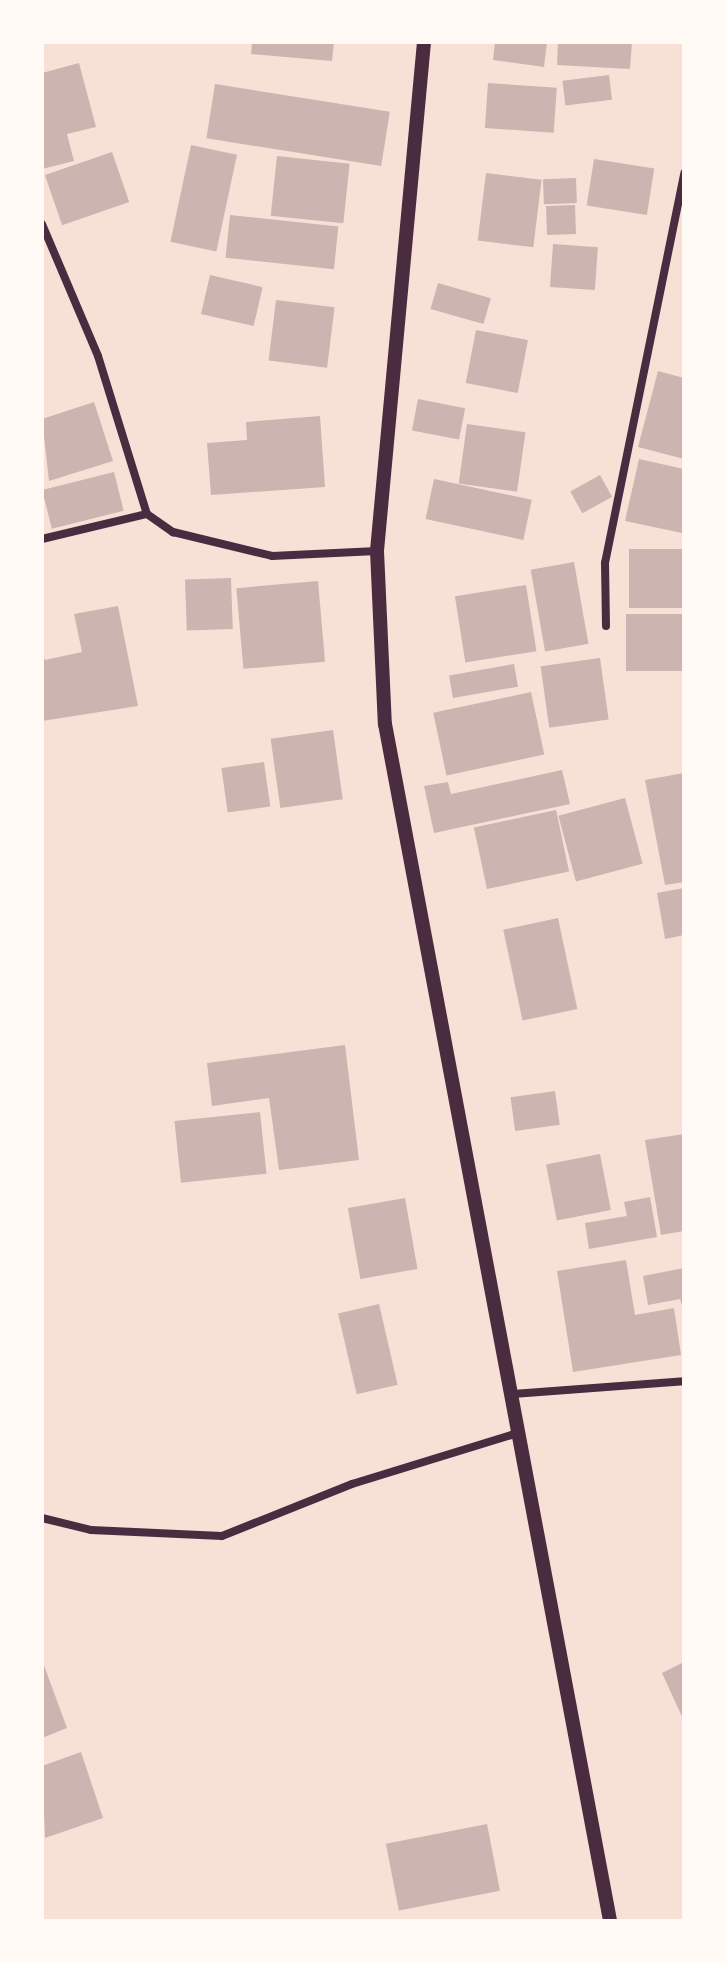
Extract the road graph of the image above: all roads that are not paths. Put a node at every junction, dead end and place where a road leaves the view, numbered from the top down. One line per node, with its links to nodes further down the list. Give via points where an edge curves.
1 (424, 42): 6 (street)
2 (684, 173): 7 (street, via 605,563)
3 (42, 224): 4 (street, via 98,356)
4 (147, 514): 5 (street); 6 (street, via 173,532 272,556)
5 (42, 539)
6 (377, 551): 9 (street, via 385,724)
7 (606, 626)
8 (684, 1381): 9 (street)
9 (513, 1394): 10 (street)
10 (518, 1433): 11 (street, via 352,1484 222,1536 91,1530); 12 (street)
11 (42, 1518)
12 (610, 1921)

